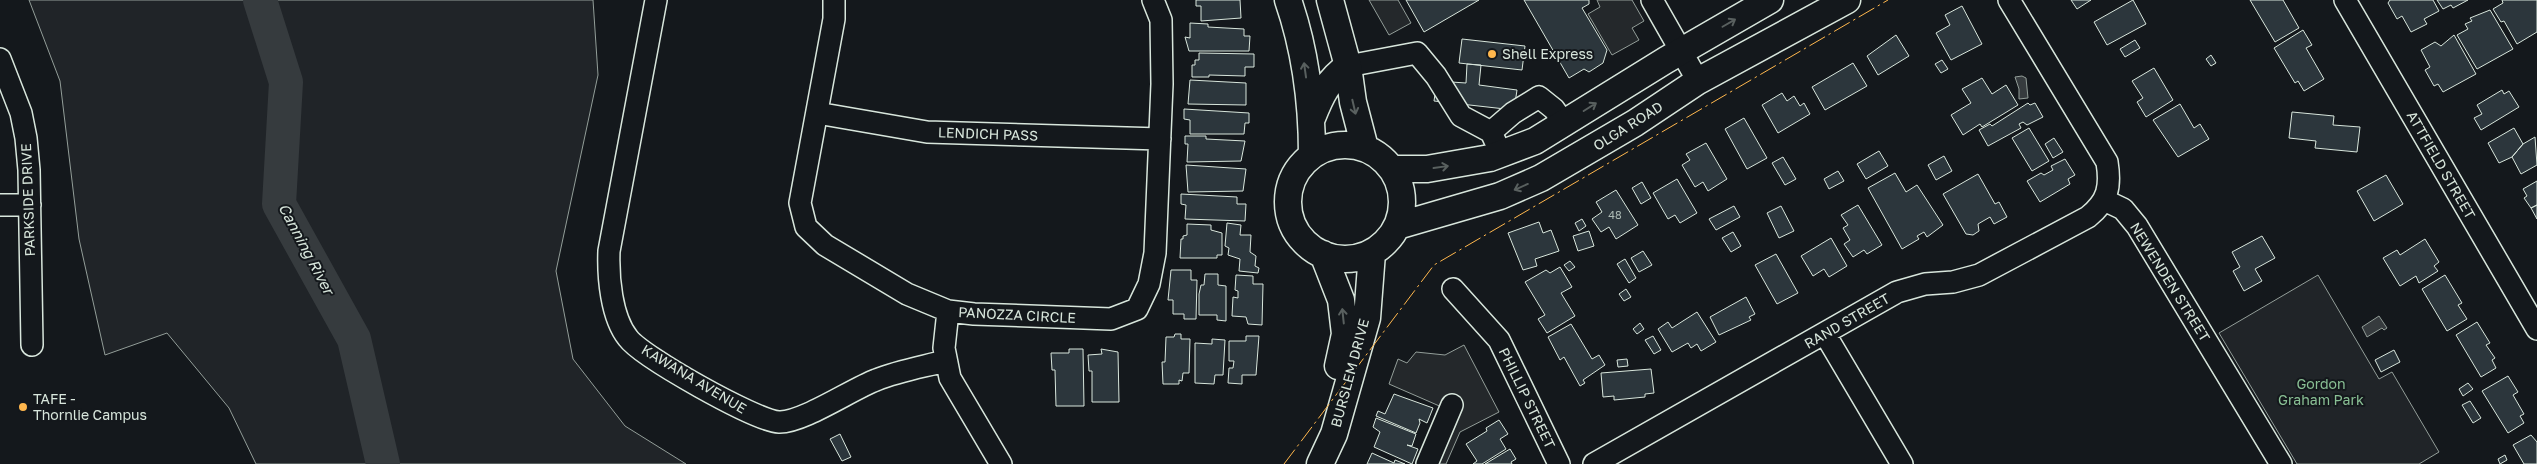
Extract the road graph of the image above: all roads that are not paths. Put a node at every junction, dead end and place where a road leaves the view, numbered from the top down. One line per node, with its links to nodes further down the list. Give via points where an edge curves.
1 (656, 0): 37 (street, KAWANA AVENUE, via 609,251 608,278 619,320 628,338 646,354 753,414 780,422 809,413 890,374)
2 (834, 0): 17 (street, PANOZZA CIRCLE, via 834,19)
3 (1153, 0): 21 (street, PANOZZA CIRCLE, via 1161,20)
4 (1288, 0): 12 (main road)
5 (1300, 0): 12 (main road)
6 (1330, 0): 15 (main road)
7 (1652, 0): 13 (street)
8 (1770, 0): 13 (main road, one-way to 8)
9 (1847, 0): 16 (main road, OLGA ROAD)
10 (2345, 0): 34 (street, ATTFIELD STREET)
11 (2010, 1): 26 (street, via 2107,162 2110,181)
12 (1300, 33): 18 (main road, one-way to 12)
13 (1680, 51): 16 (street); 19 (main road, one-way to 13)
14 (0, 59): 28 (street, PARKSIDE DRIVE, via 26,138)
15 (1348, 66): 18 (main road, via 1335,75 1322,92); 22 (street, via 1417,53 1461,116); 23 (main road, one-way to 23, via 1352,102)
16 (1698, 81): 20 (main road, OLGA ROAD)
17 (817, 113): 21 (street, LENDICH PASS, via 927,132); 33 (street, PANOZZA CIRCLE, via 800,203 806,227 825,245 907,294)
18 (1312, 118): 24 (main road)
19 (1564, 123): 22 (main road, via 1535,141); 22 (street, via 1539,97 1513,113)
20 (1635, 123): 22 (main road, via 1542,160 1519,157); 29 (main road, OLGA ROAD, one-way to 29, via 1542,178 1500,196)
21 (1160, 139): 33 (street, PANOZZA CIRCLE, via 1155,253 1149,284 1138,309 1111,319)
22 (1502, 145): 25 (main road, one-way to 22, via 1442,167 1490,158)
23 (1365, 148): 24 (main road, via 1347,144 1329,147); 25 (main road, via 1380,156)
24 (1312, 155): 31 (main road, via 1291,182 1288,199 1290,216 1297,232 1308,246)
25 (1392, 169): 29 (main road, via 1403,197)
26 (2104, 200): 35 (street, RAND STREET, via 2088,217 1980,275 1897,292); 46 (street, NEWENDEN STREET, via 2123,209 2137,226)
27 (0, 205): 28 (street)
28 (30, 205): 36 (street, PARKSIDE DRIVE)
29 (1397, 226): 30 (main road, via 1382,246)
30 (1372, 253): 31 (main road, via 1339,259); 39 (main road, BURSLEM DRIVE, via 1367,318)
31 (1323, 254): 39 (main road, BURSLEM DRIVE, one-way to 31, via 1333,387 1345,334 1341,300)
32 (1454, 290): 43 (street, PHILLIP STREET, via 1499,340)
33 (948, 311): 37 (street)
34 (2537, 329)
35 (1825, 334): 44 (street, RAND STREET); 45 (street)
36 (32, 345)
37 (945, 361): 40 (street, via 950,378)
38 (1452, 405): 42 (street)
39 (1334, 434): 41 (main road, BURSLEM DRIVE)
40 (1001, 464)
41 (1320, 464)
42 (1427, 464)
43 (1559, 464)
44 (1594, 464)
45 (1902, 464)
46 (2281, 464)

